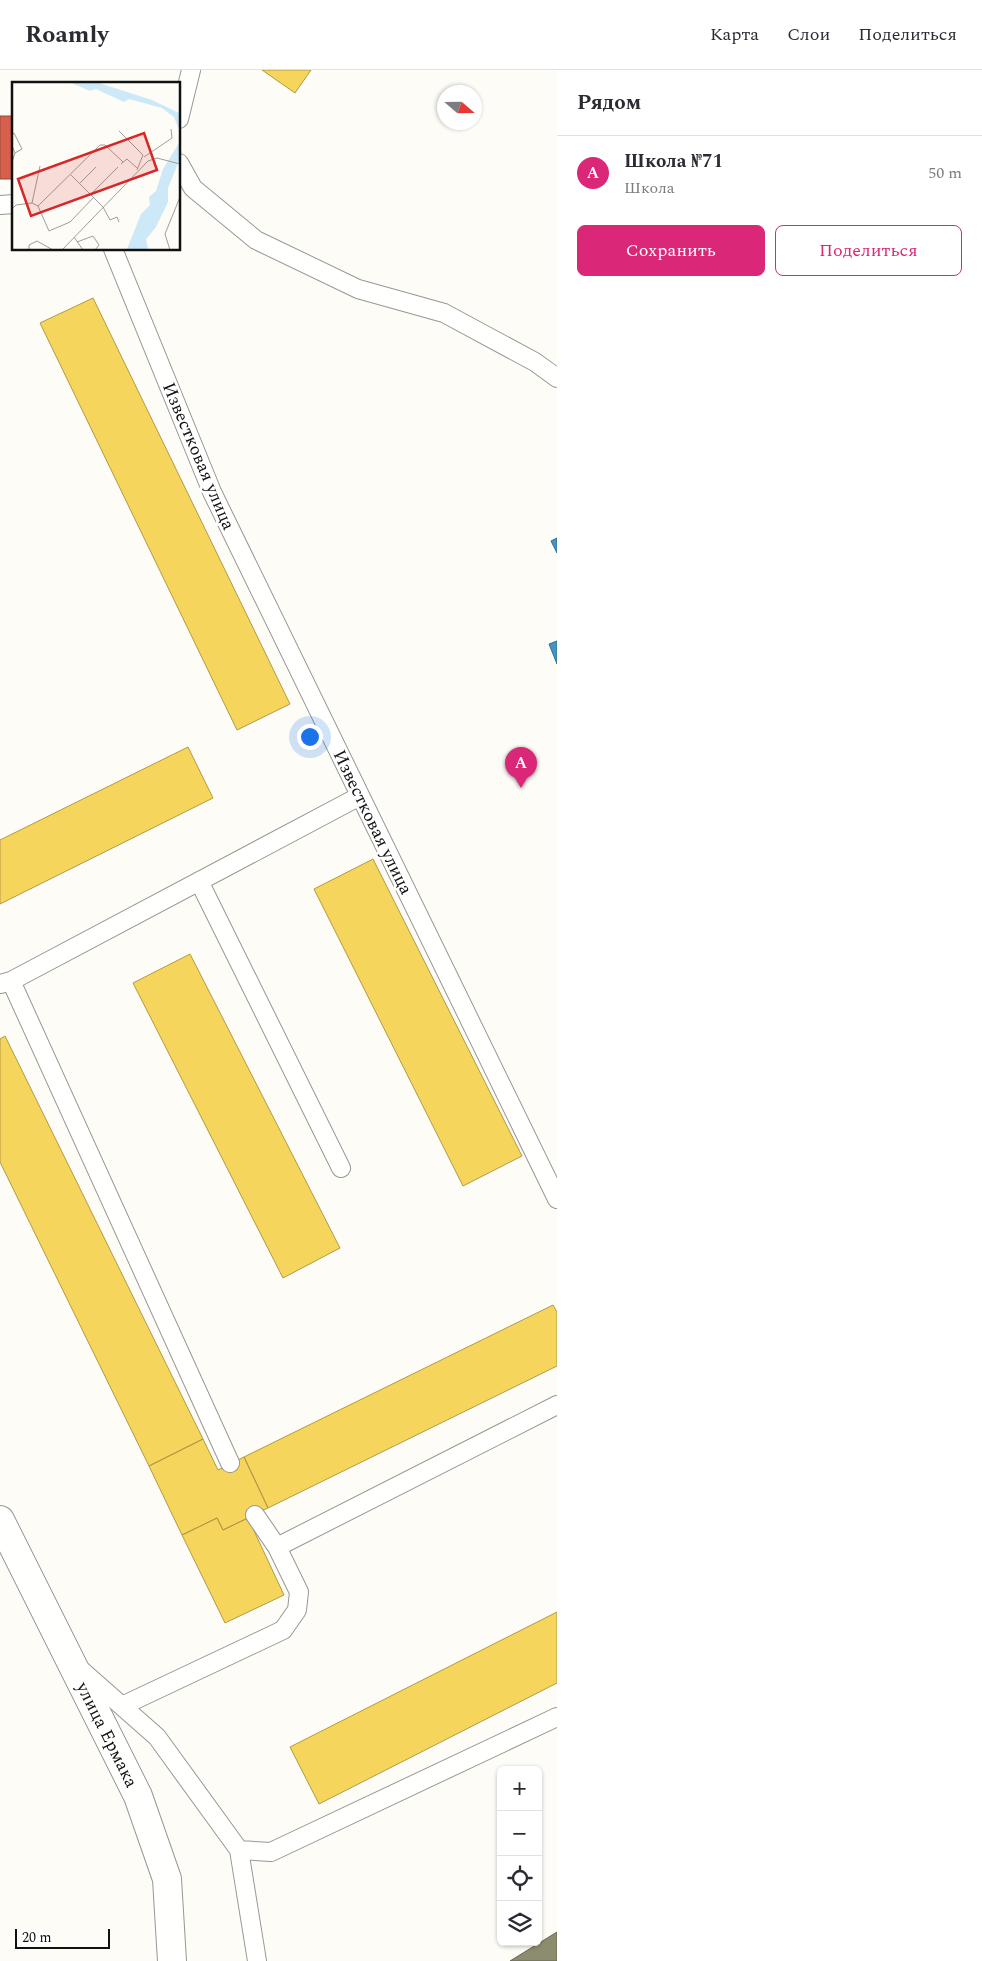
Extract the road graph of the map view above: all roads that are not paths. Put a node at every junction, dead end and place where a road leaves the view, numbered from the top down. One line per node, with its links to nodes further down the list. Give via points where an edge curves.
1 (191, 70): 2 (lane)
2 (180, 115)
3 (180, 165): 5 (lane, via 194,188 256,240 358,289 444,313 535,362)
4 (113, 250): 6 (lane, Известковая улица, via 212,492)
5 (557, 378)
6 (360, 796): 7 (lane); 10 (lane, Известковая улица)
7 (199, 881): 8 (lane); 9 (lane)
8 (5, 982): 12 (lane)
9 (340, 1168)
10 (557, 1199)
11 (557, 1405): 15 (lane)
12 (230, 1463)
13 (255, 1514): 15 (lane)
14 (0, 1520): 16 (street, улица Ермака)
15 (277, 1547): 17 (lane, via 299,1592 297,1610 283,1630)
16 (71, 1662): 17 (lane); 20 (street, улица Ермака, via 138,1796 164,1870)
17 (122, 1706): 19 (lane, via 157,1737)
18 (557, 1717): 19 (lane, via 271,1852)
19 (239, 1850): 21 (lane)
20 (172, 1961)
21 (257, 1961)

